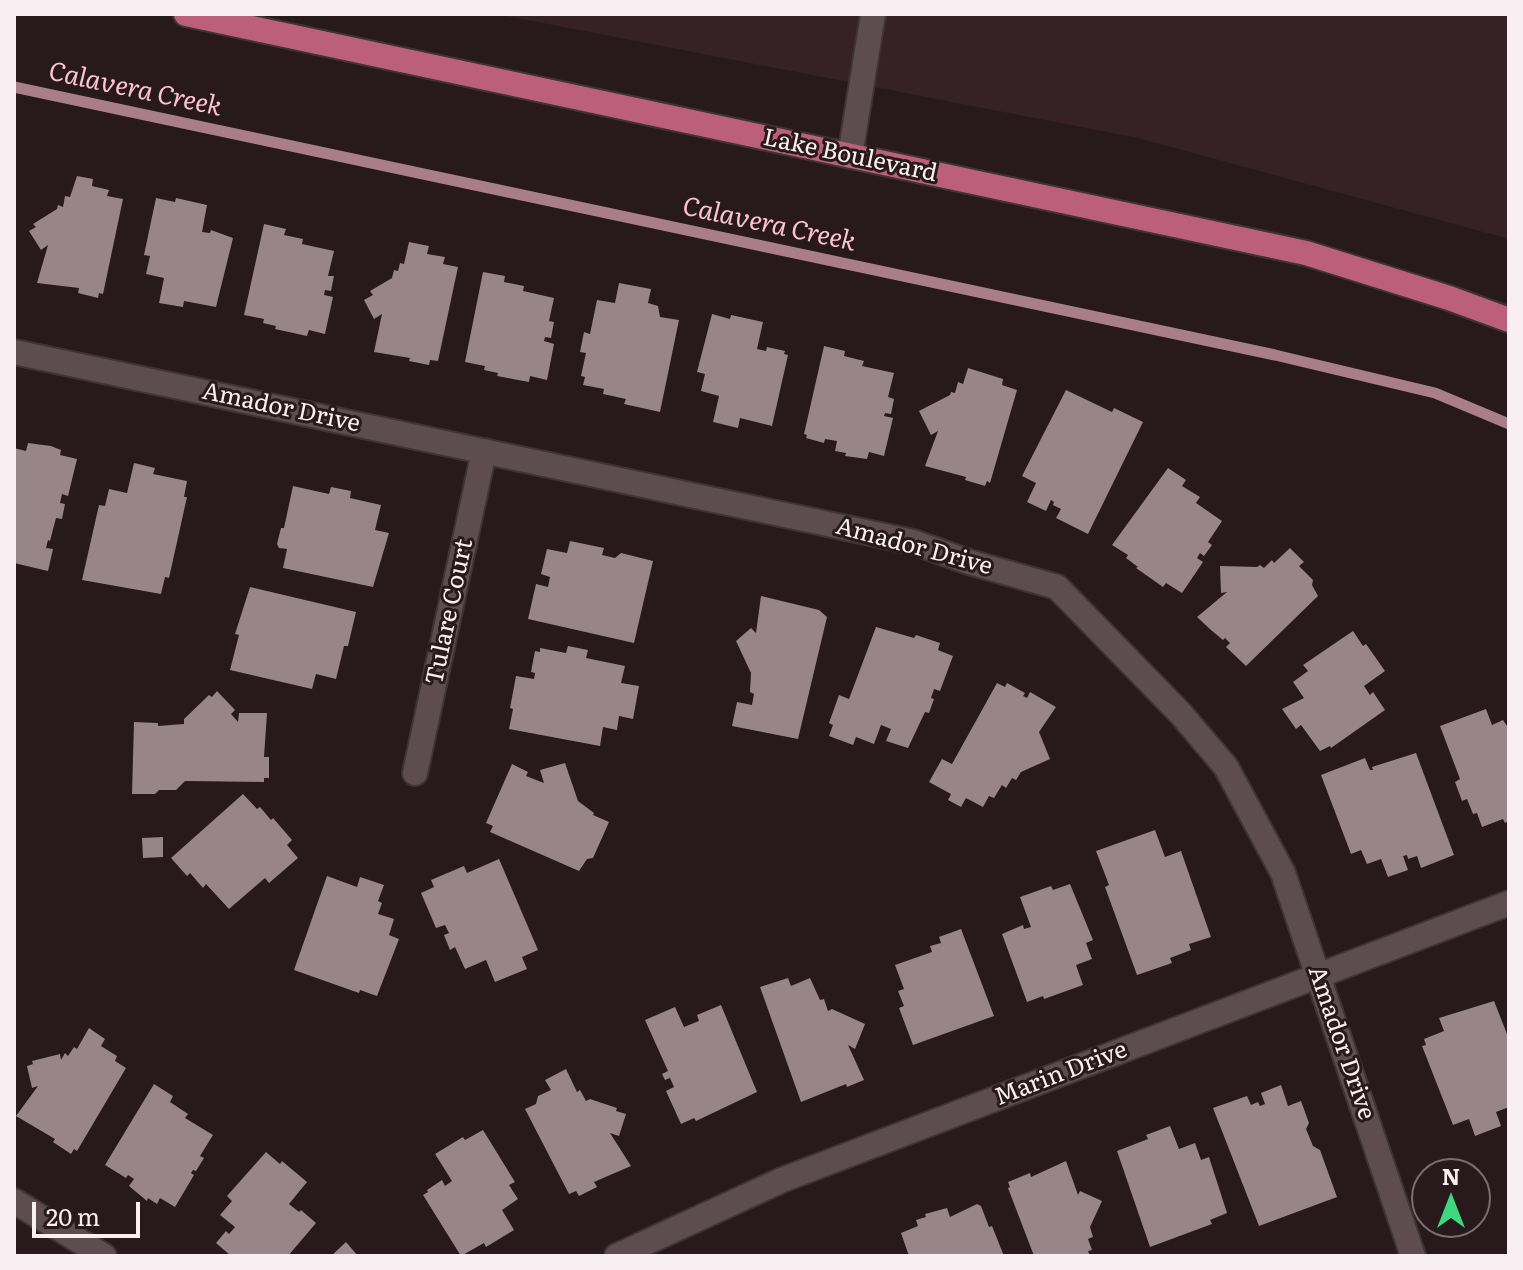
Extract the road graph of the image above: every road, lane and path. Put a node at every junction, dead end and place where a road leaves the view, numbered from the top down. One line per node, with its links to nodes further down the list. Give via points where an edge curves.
1 (186, 14): 3 (main road, Lake Boulevard)
2 (873, 14): 3 (street)
3 (850, 156): 4 (main road, Lake Boulevard, via 1306,253)
4 (1509, 320)
5 (14, 352): 6 (street, Amador Drive)
6 (484, 451): 7 (street, Tulare Court); 9 (street, Amador Drive, via 913,542 1057,587 1226,767 1283,873)
7 (415, 773)
8 (1509, 903): 9 (street, Marin Drive)
9 (1317, 976): 12 (street, Marin Drive, via 782,1180); 13 (street, Amador Drive)
10 (14, 1201): 11 (street)
11 (104, 1256)
12 (617, 1256)
13 (1413, 1256)

